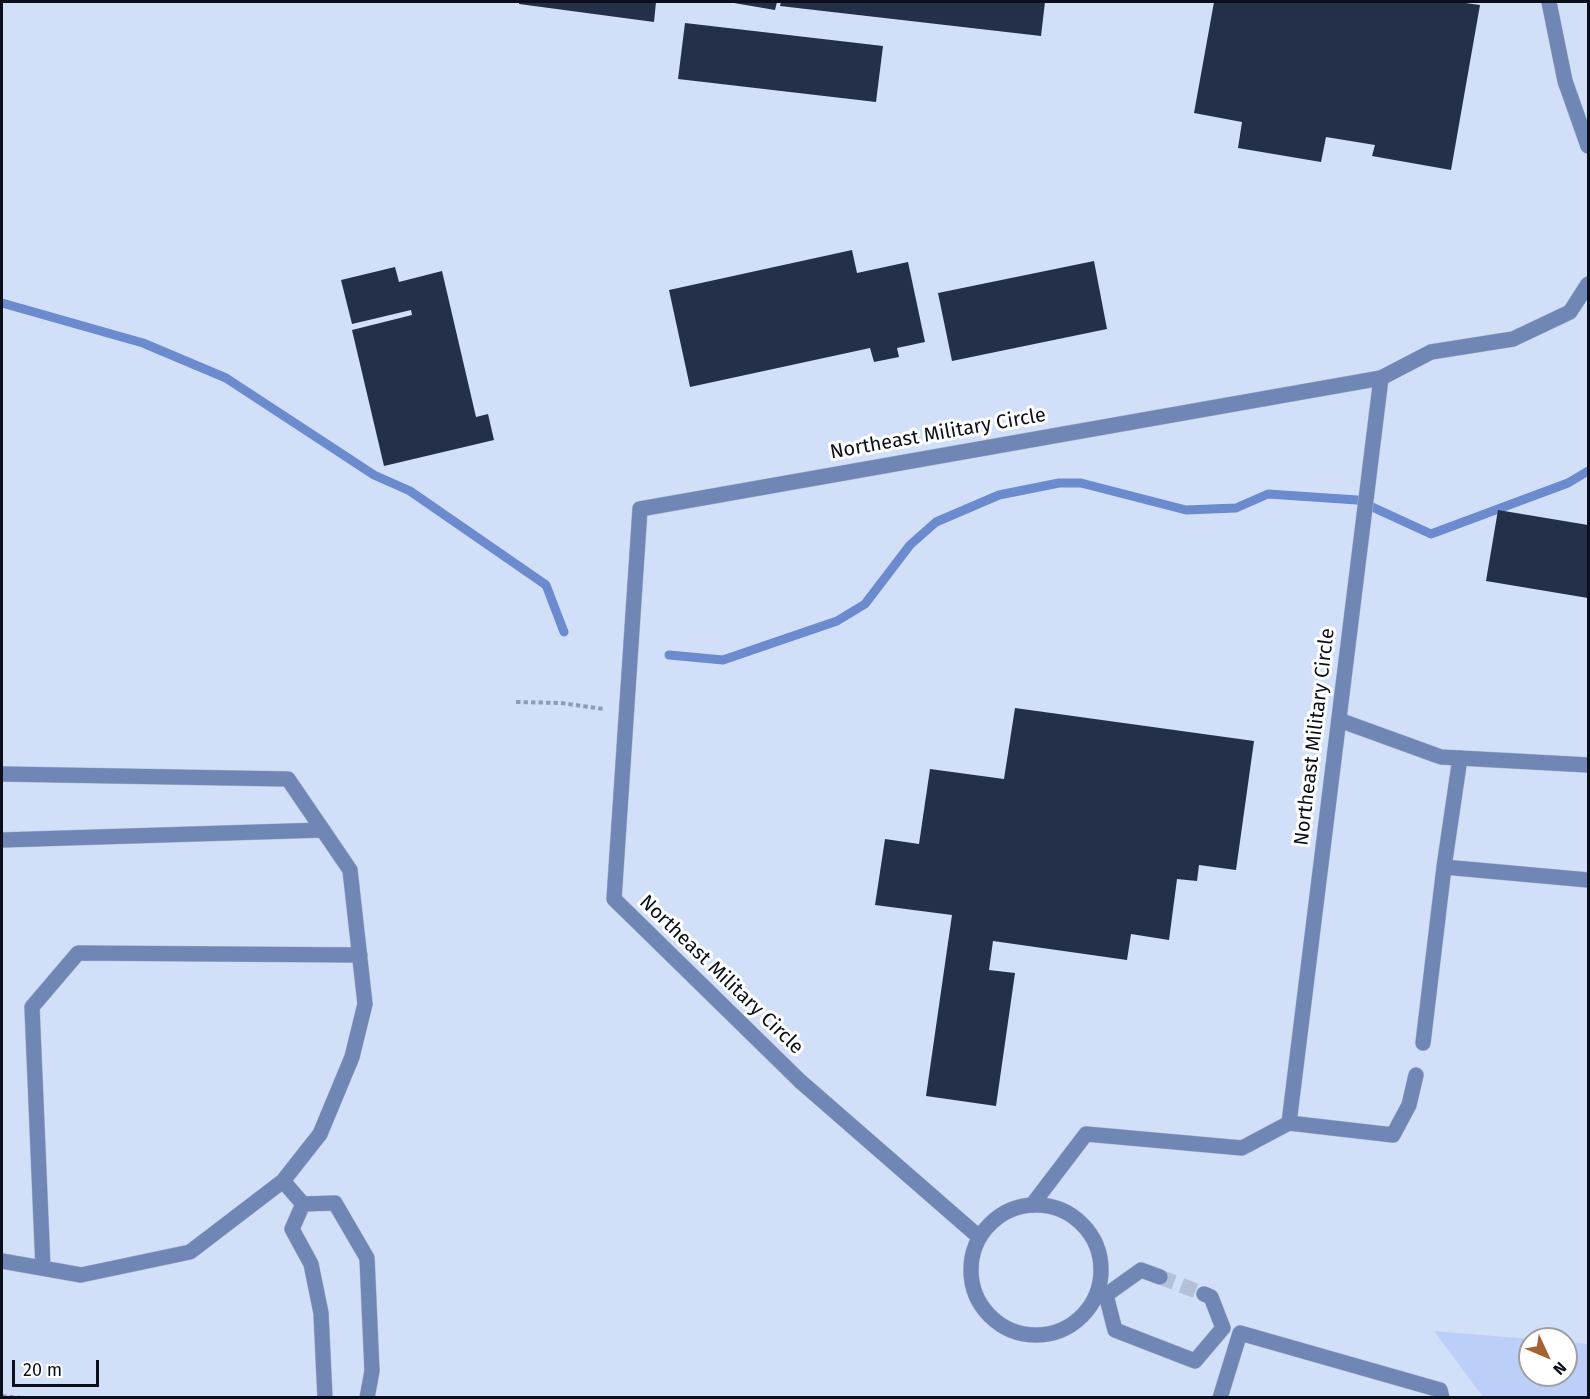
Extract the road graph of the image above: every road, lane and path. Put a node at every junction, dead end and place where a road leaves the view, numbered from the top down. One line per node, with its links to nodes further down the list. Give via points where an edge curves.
1 (1550, 2): 2 (street, via 1565,81)
2 (1588, 146)
3 (1588, 284): 4 (street, via 1570,312 1513,339 1431,352)
4 (1381, 378): 6 (street, Northeast Military Circle, via 640,508); 7 (street, Northeast Military Circle)
5 (516, 702): 6 (path, via 561,703)
6 (626, 712): 22 (street, Northeast Military Circle, via 614,899 800,1081)
7 (1339, 720): 8 (street, via 1441,757); 18 (street, Northeast Military Circle)
8 (1460, 758): 9 (street); 13 (street)
9 (1588, 765)
10 (2, 774): 11 (street, via 288,779)
11 (323, 830): 12 (street); 15 (street, via 350,870)
12 (2, 840)
13 (1444, 867): 14 (street); 16 (street)
14 (1588, 880)
15 (360, 955): 19 (street, via 365,1004 352,1057 320,1134); 24 (street, via 78,953 32,1007)
16 (1423, 1043)
17 (1416, 1075): 18 (street, via 1409,1105 1393,1135)
18 (1289, 1123): 21 (street, via 1242,1148 1086,1134)
19 (283, 1181): 20 (street); 24 (street, via 190,1252 81,1275)
20 (303, 1204): 32 (street, via 292,1229 311,1264 321,1313); 33 (street, via 335,1203 367,1258 372,1371)
21 (1032, 1205): 22 (street, via 1011,1210 993,1221); 26 (street, via 1053,1206 1072,1215 1087,1229 1098,1247)
22 (980, 1237): 26 (street, via 972,1258 971,1280 978,1301 992,1318 1010,1330 1032,1335 1054,1333 1074,1323)
23 (2, 1261): 24 (street)
24 (43, 1268)
25 (1160, 1277): 26 (street, via 1141,1270)
26 (1102, 1293): 28 (street, via 1115,1330 1195,1361)
27 (1204, 1294): 28 (street, via 1211,1297)
28 (1223, 1328): 29 (street)
29 (1240, 1333): 34 (street); 35 (street, via 1440,1389)
30 (2, 1396): 31 (path)
31 (21, 1398)
32 (325, 1398)
33 (367, 1398)
34 (1220, 1398)
35 (1442, 1398)

